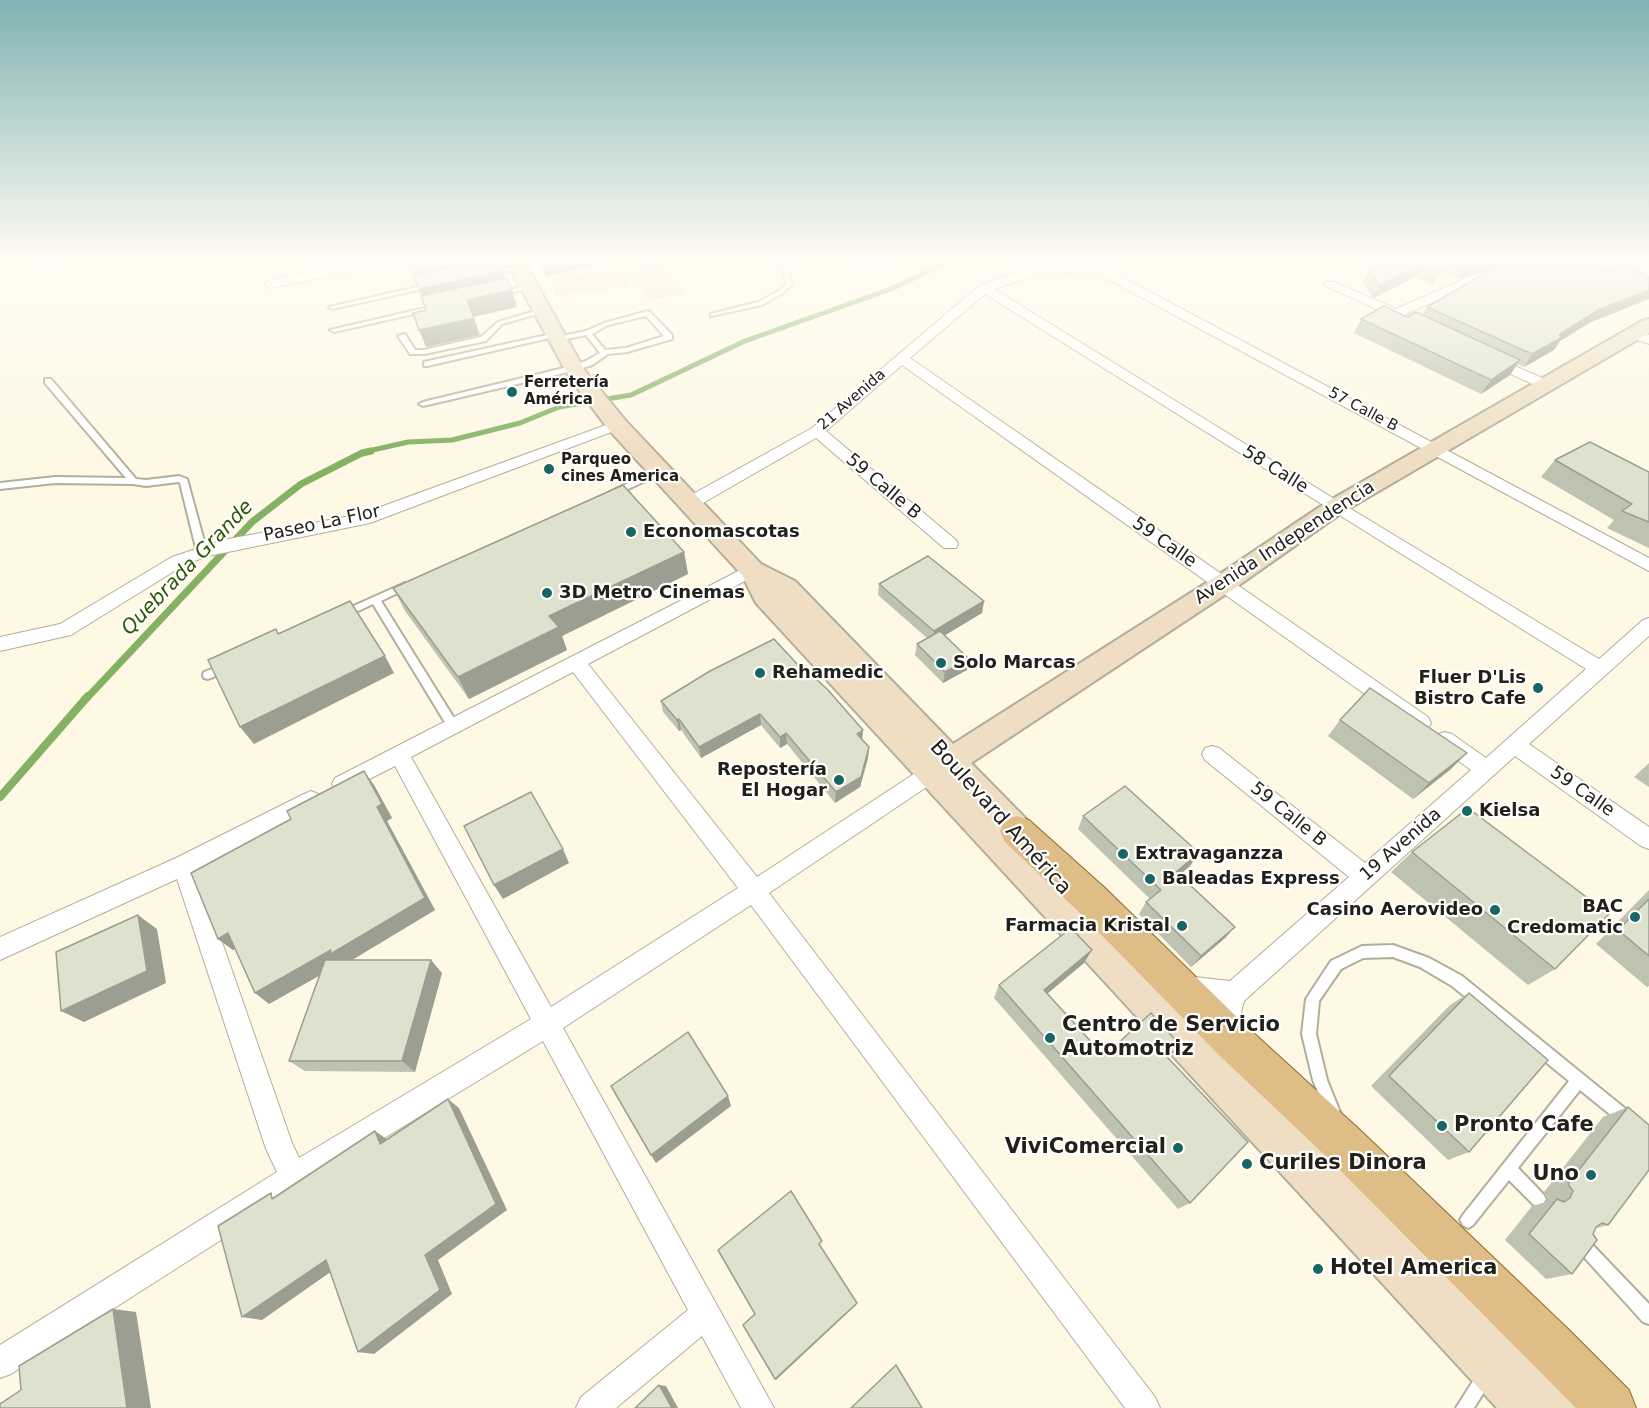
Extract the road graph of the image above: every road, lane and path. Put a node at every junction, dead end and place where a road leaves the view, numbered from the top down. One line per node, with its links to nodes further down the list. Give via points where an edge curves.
1 (357, 325): 9 (lane)
2 (499, 325): 12 (lane, via 483,339 424,352 413,352)
3 (549, 325): 13 (main road, Boulevard América)
4 (605, 325): 10 (lane)
5 (660, 325): 15 (lane, via 669,335 627,350)
6 (940, 325): 16 (street, 21 Avenida)
7 (1043, 325): 30 (street, 58 Calle)
8 (1203, 325): 24 (street, 57 Calle B)
9 (334, 330)
10 (588, 333): 13 (lane); 15 (lane)
11 (1644, 333): 20 (main road, Avenida Independencia)
12 (402, 336)
13 (556, 337): 17 (lane); 18 (main road, Boulevard América)
14 (1476, 352): 20 (street)
15 (604, 353): 18 (lane)
16 (901, 358): 23 (street, 21 Avenida); 36 (street, 59 Calle)
17 (427, 363)
18 (575, 371): 21 (lane); 22 (main road, Boulevard América)
19 (48, 381): 26 (lane)
20 (1546, 385): 24 (main road, Avenida Independencia)
21 (423, 404)
22 (614, 422): 25 (main road, Boulevard América); 32 (street, Paseo La Flor, via 364,519)
23 (817, 431): 29 (street, 21 Avenida); 31 (street, 59 Calle B)
24 (1437, 448): 30 (main road, Avenida Independencia); 33 (street, 57 Calle B)
25 (660, 471): 28 (lane); 29 (main road, Boulevard América)
26 (133, 481): 27 (lane, via 55,480); 32 (lane, via 183,481)
27 (0, 486)
28 (607, 495)
29 (690, 503): 34 (main road, Boulevard América)
30 (1335, 507): 36 (main road, Avenida Independencia); 43 (street, 58 Calle)
31 (950, 544)
32 (202, 552): 40 (street, Paseo La Flor, via 178,561 65,630)
33 (1649, 565)
34 (752, 570): 42 (street); 49 (main road, Boulevard América, via 765,596)
35 (417, 581): 37 (lane)
36 (1223, 584): 49 (main road, Avenida Independencia); 50 (street, 59 Calle)
37 (375, 600): 38 (lane); 45 (lane)
38 (333, 619)
39 (1649, 625): 43 (street, 19 Avenida)
40 (0, 644)
41 (240, 661): 44 (lane)
42 (576, 662): 45 (street); 55 (street)
43 (1599, 668): 46 (street, 19 Avenida)
44 (208, 675)
45 (453, 726): 47 (street)
46 (1515, 745): 50 (street, 19 Avenida); 52 (street, 59 Calle)
47 (399, 754): 53 (street); 59 (street)
48 (1212, 754): 54 (street, 59 Calle B)
49 (940, 768): 51 (main road, Boulevard América); 55 (street); 72 (main road, Boulevard América)
50 (1487, 770): 54 (street, 19 Avenida)
51 (1017, 831): 57 (main road); 78 (main road, Boulevard América, via 1072,899 1533,1376)
52 (1649, 839)
53 (184, 865): 56 (street); 65 (street, via 280,1149)
54 (1364, 876): 58 (street, 19 Avenida)
55 (754, 891): 59 (street); 75 (street)
56 (0, 949)
57 (1180, 987): 58 (street); 60 (main road)
58 (1234, 994): 60 (street)
59 (547, 1024): 65 (street); 69 (street)
60 (1228, 1037): 63 (main road)
61 (1578, 1081): 62 (lane); 63 (lane, via 1457,981 1424,962 1393,951 1362,951 1336,965 1312,999 1310,1034 1320,1080); 64 (lane)
62 (1649, 1137)
63 (1346, 1146): 79 (main road)
64 (1509, 1168): 66 (lane); 67 (lane)
65 (294, 1177): 71 (street)
66 (1538, 1199)
67 (1468, 1220)
68 (1577, 1239): 70 (lane)
69 (706, 1314): 73 (street); 74 (street)
70 (1649, 1316)
71 (0, 1363)
72 (1491, 1368): 76 (lane); 77 (main road, Boulevard América)
73 (592, 1408)
74 (758, 1408)
75 (1144, 1408)
76 (1464, 1408)
77 (1528, 1408)
78 (1570, 1408)
79 (1611, 1408)

